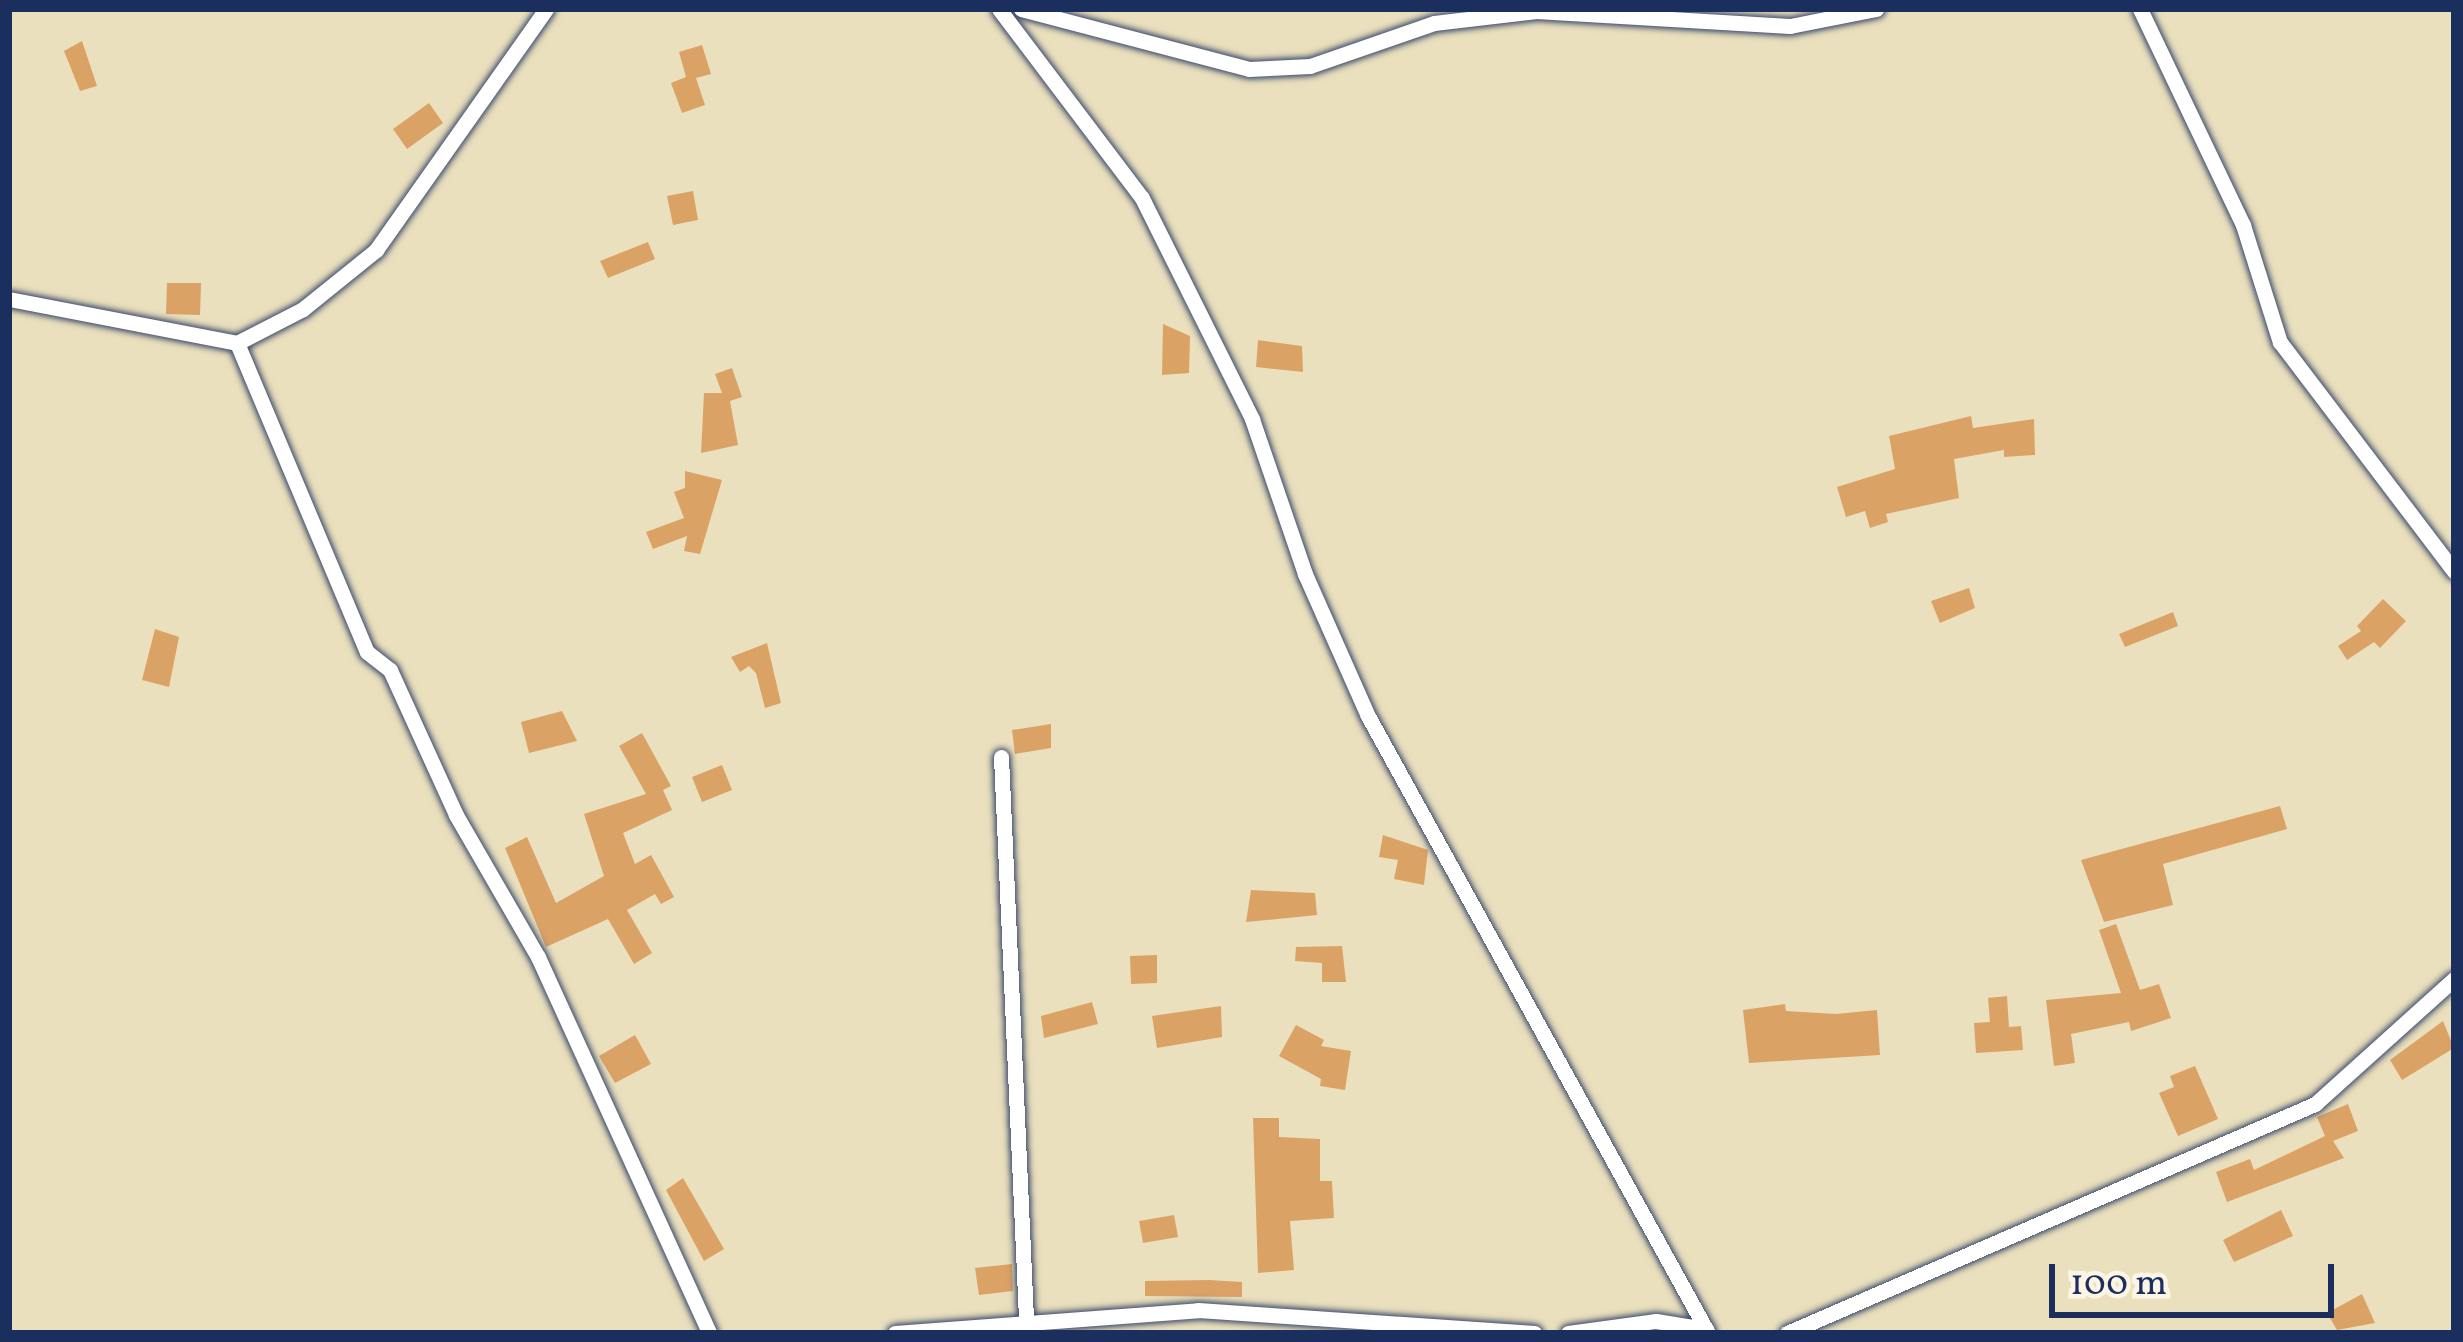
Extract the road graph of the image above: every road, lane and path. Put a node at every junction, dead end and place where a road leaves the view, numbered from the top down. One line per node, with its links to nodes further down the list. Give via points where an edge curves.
1 (546, 9): 7 (street, via 376,250 303,309)
2 (999, 9): 12 (street, via 1142,198 1252,419 1305,574 1368,716)
3 (1021, 9): 4 (street, via 1249,69 1310,66 1434,23 1536,11 1790,26)
4 (1876, 9)
5 (2140, 9): 8 (street, via 2243,225 2280,342)
6 (9, 299): 7 (street)
7 (237, 343): 13 (street, via 368,652 390,670 456,815 538,957)
8 (2454, 571)
9 (1001, 758): 11 (street)
10 (2454, 979): 17 (street, via 2314,1104)
11 (1026, 1319): 14 (street); 15 (street, via 1198,1310)
12 (1707, 1331): 16 (street, via 1656,1321)
13 (709, 1333)
14 (895, 1333)
15 (1534, 1333)
16 (1568, 1333)
17 (1787, 1333)

